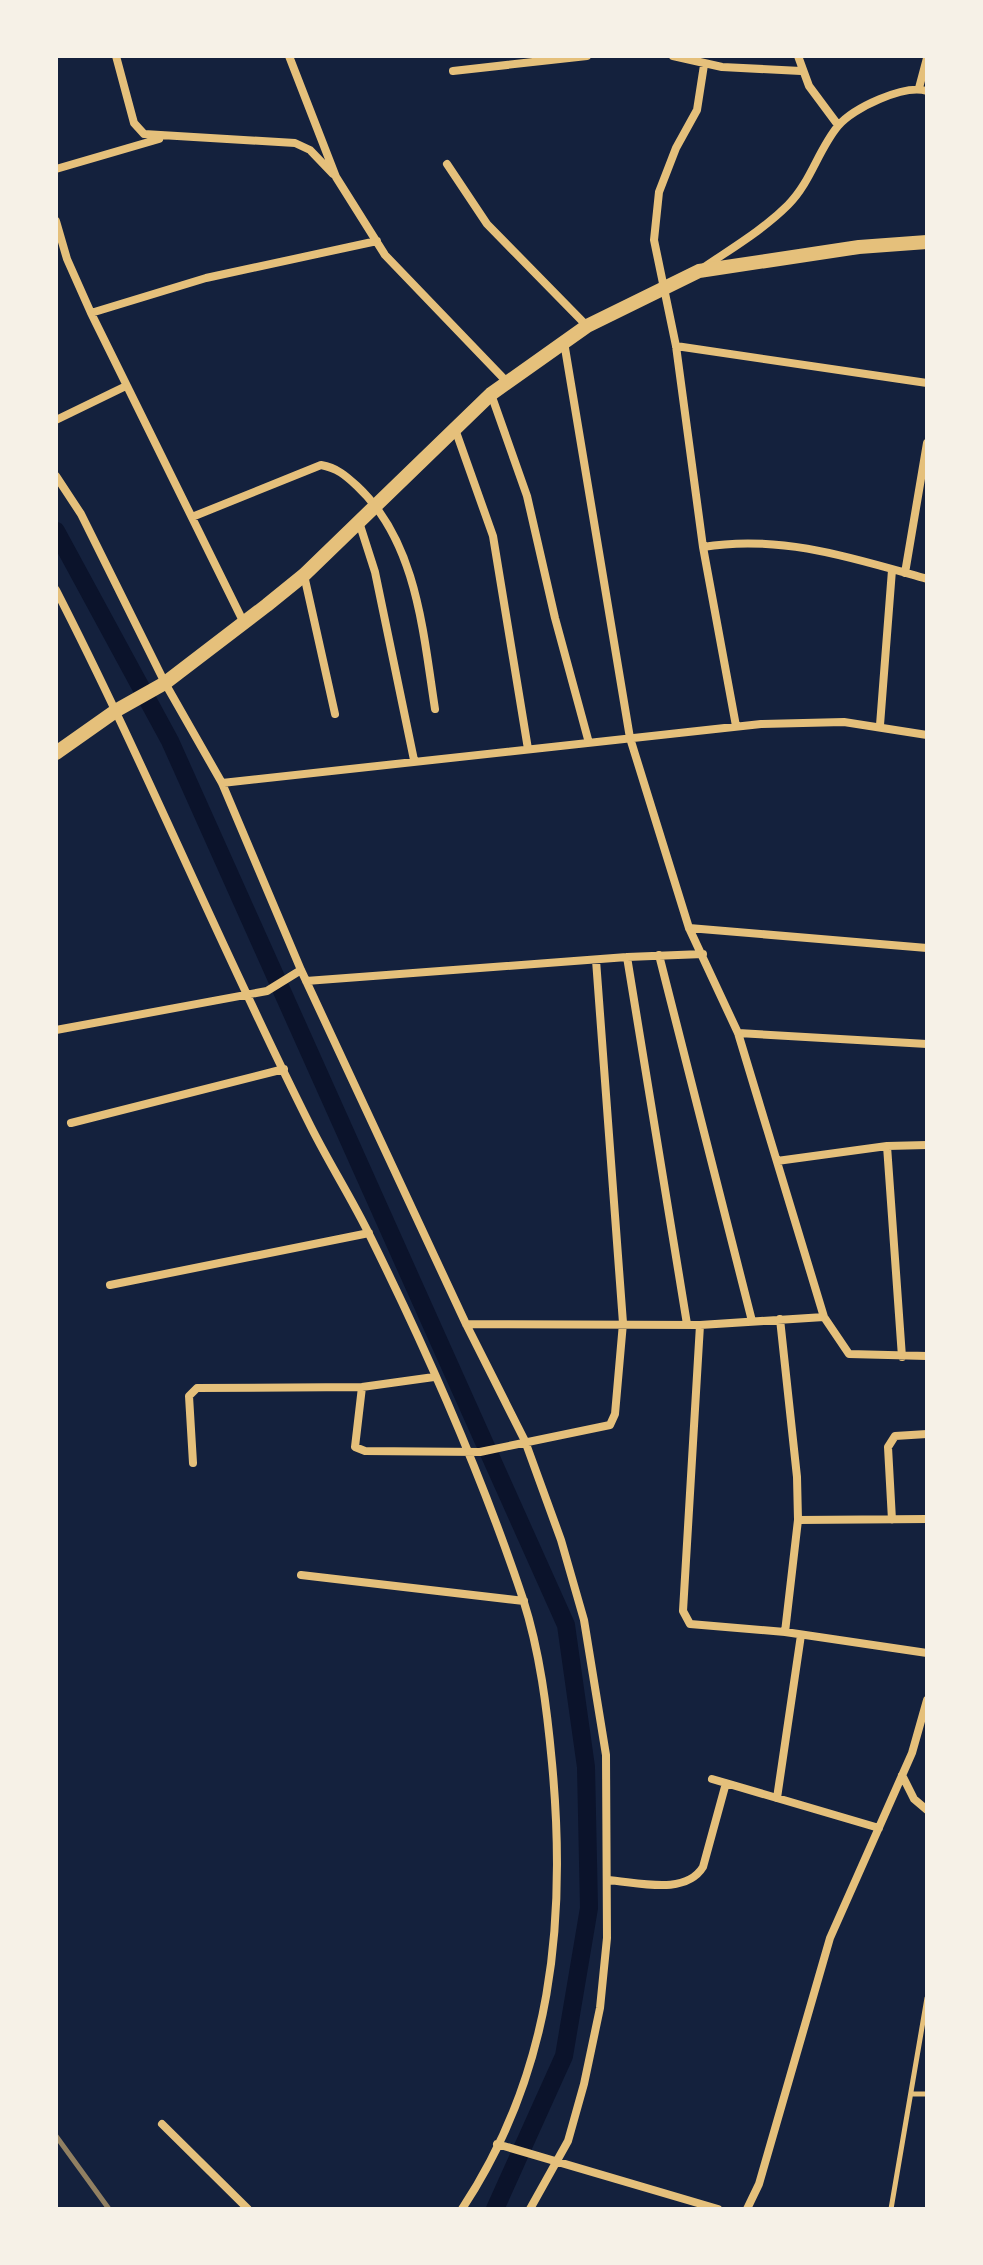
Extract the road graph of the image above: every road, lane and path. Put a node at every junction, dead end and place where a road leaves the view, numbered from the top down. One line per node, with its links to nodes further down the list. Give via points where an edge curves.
1 (116, 56): 12 (street, via 134,123 144,134)
2 (289, 56): 15 (street)
3 (587, 56): 8 (street)
4 (673, 56): 7 (street)
5 (798, 56): 9 (street)
6 (927, 58): 10 (street)
7 (704, 65): 9 (street); 22 (street, via 697,110 667,167 655,215 654,240)
8 (453, 71)
9 (801, 71): 11 (street)
10 (923, 90): 11 (street, via 890,95)
11 (838, 125): 21 (street, via 789,204)
12 (164, 137): 14 (street); 15 (street, via 295,143 310,150)
13 (447, 164): 24 (street, via 487,224)
14 (56, 169)
15 (336, 177): 17 (street)
16 (56, 221): 19 (street)
17 (377, 241): 23 (street, via 206,278); 27 (street, via 410,284)
18 (927, 242): 21 (street)
19 (67, 259): 20 (street); 23 (street)
20 (56, 263)
21 (699, 271): 22 (street)
22 (665, 286): 24 (street); 26 (street)
23 (91, 313): 29 (street)
24 (587, 326): 25 (street)
25 (564, 342): 27 (street); 52 (street)
26 (676, 346): 28 (street); 38 (street)
27 (507, 382): 30 (street)
28 (927, 383)
29 (126, 386): 31 (street); 36 (street)
30 (491, 394): 32 (street); 53 (street, via 527,496)
31 (56, 420)
32 (455, 428): 35 (street); 54 (street, via 493,536)
33 (927, 443): 40 (street)
34 (56, 476): 45 (street, via 81,514)
35 (376, 504): 36 (street, via 335,468 321,465); 37 (street); 46 (street, via 395,536 413,586)
36 (192, 517): 44 (street)
37 (359, 522): 41 (street); 56 (street, via 375,572)
38 (703, 547): 39 (street, via 737,541 790,544); 50 (street)
39 (892, 570): 40 (street); 49 (street)
40 (905, 573): 42 (street)
41 (304, 575): 44 (street); 48 (street)
42 (927, 579)
43 (56, 590): 47 (street)
44 (244, 623): 45 (street)
45 (159, 686): 47 (street); 57 (street)
46 (435, 709)
47 (117, 710): 55 (street); 66 (street)
48 (335, 714)
49 (880, 725): 50 (street, via 807,721); 51 (street)
50 (736, 726): 52 (street)
51 (927, 735)
52 (630, 738): 53 (street); 58 (street)
53 (589, 743): 54 (street)
54 (528, 749): 56 (street)
55 (56, 753)
56 (414, 760): 57 (street)
57 (222, 783): 64 (street)
58 (689, 928): 59 (street); 60 (street)
59 (927, 948)
60 (703, 954): 61 (street); 68 (street)
61 (659, 955): 62 (street); 79 (street)
62 (627, 957): 63 (street); 82 (street)
63 (596, 960): 65 (street); 80 (street)
64 (301, 970): 65 (street); 66 (street, via 267,991)
65 (306, 981): 81 (street)
66 (249, 995): 67 (street); 70 (street)
67 (56, 1030)
68 (738, 1033): 69 (street); 74 (street)
69 (927, 1044)
70 (284, 1069): 71 (street); 75 (street)
71 (71, 1123)
72 (927, 1145): 73 (street)
73 (887, 1146): 74 (street); 85 (street)
74 (777, 1161): 77 (street)
75 (369, 1233): 76 (street); 86 (street)
76 (110, 1285)
77 (824, 1317): 78 (street); 85 (street, via 849,1354)
78 (780, 1319): 79 (street); 93 (street, via 795,1439)
79 (752, 1321): 83 (street)
80 (623, 1323): 81 (street); 82 (street); 89 (street, via 610,1425)
81 (466, 1324): 89 (street)
82 (687, 1324): 83 (street)
83 (700, 1325): 97 (street, via 683,1611 690,1624 708,1628)
84 (927, 1356): 85 (street)
85 (902, 1357)
86 (434, 1377): 87 (street); 90 (street)
87 (362, 1387): 90 (street, via 355,1447); 91 (street, via 197,1388 189,1396)
88 (927, 1434): 94 (street, via 895,1436 888,1447)
89 (525, 1441): 90 (street); 107 (street, via 584,1620 606,1755)
90 (468, 1453): 96 (street)
91 (193, 1463)
92 (927, 1519): 94 (street)
93 (798, 1520): 94 (street); 97 (street)
94 (892, 1520)
95 (301, 1575): 96 (street)
96 (524, 1601): 112 (street, via 547,1716 557,1931 543,2022)
97 (785, 1632): 98 (street)
98 (801, 1635): 99 (street); 104 (street)
99 (927, 1653)
100 (927, 1700): 101 (street)
101 (902, 1775): 105 (street, via 914,1799); 106 (street)
102 (712, 1779): 103 (street)
103 (726, 1783): 104 (street); 107 (street, via 696,1878 688,1884)
104 (777, 1798): 106 (street)
105 (927, 1810)
106 (879, 1828): 118 (street, via 830,1938 759,2184)
107 (607, 1880): 113 (street, via 600,2008 572,2127)
108 (927, 1998): 109 (lane)
109 (911, 2094): 110 (lane); 119 (lane)
110 (927, 2094)
111 (162, 2124): 114 (street)
112 (497, 2144): 113 (street); 115 (street)
113 (555, 2163): 116 (street); 117 (street)
114 (248, 2209)
115 (462, 2209)
116 (530, 2209)
117 (718, 2209)
118 (747, 2209)
119 (891, 2209)

